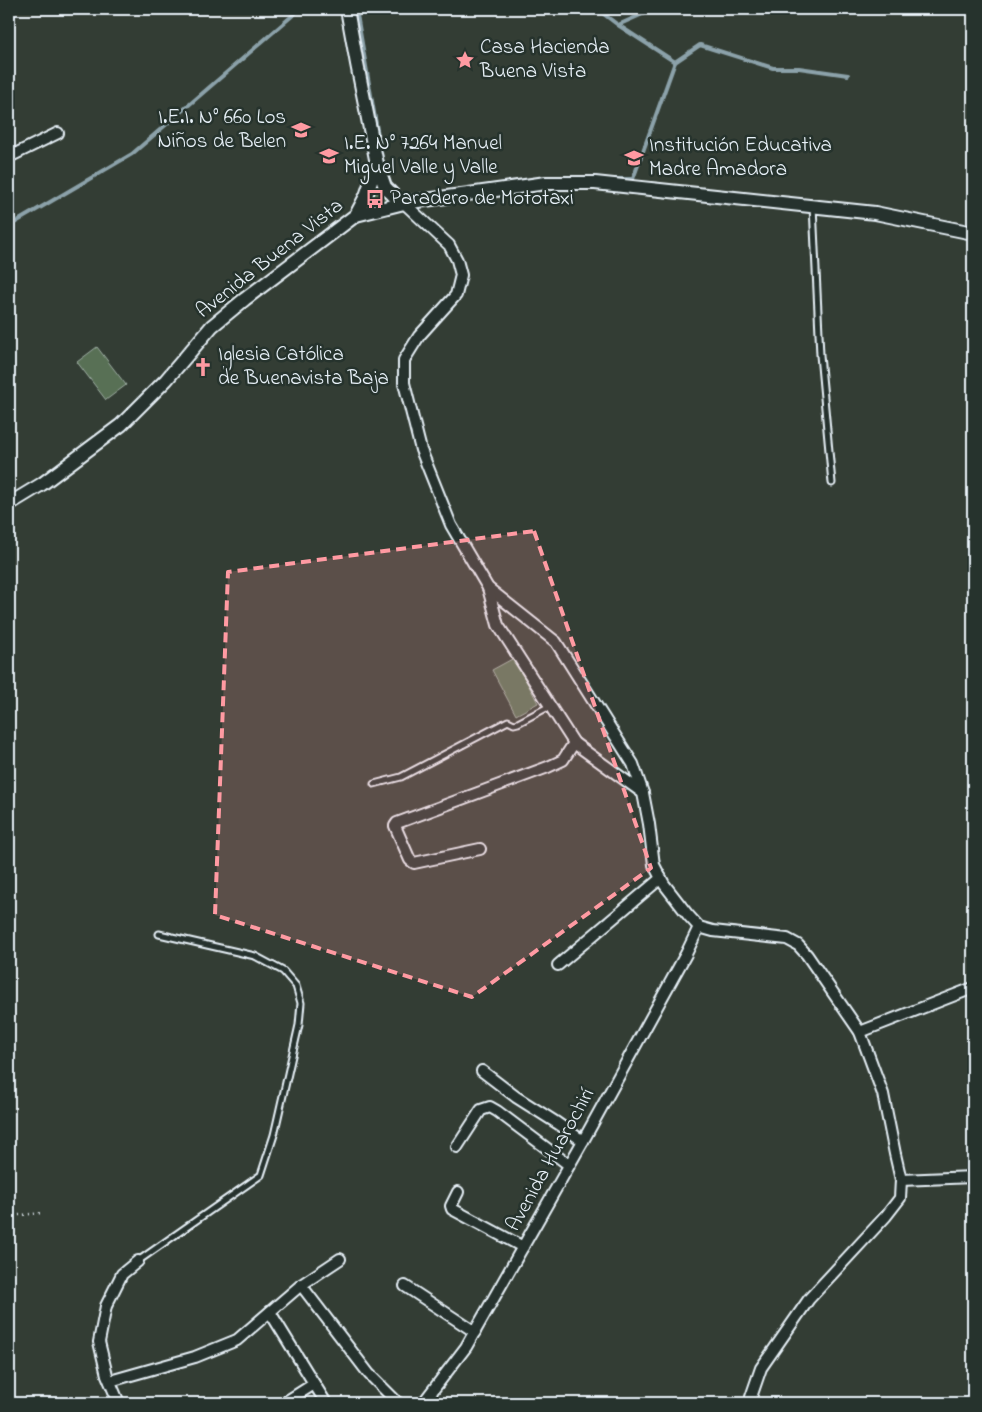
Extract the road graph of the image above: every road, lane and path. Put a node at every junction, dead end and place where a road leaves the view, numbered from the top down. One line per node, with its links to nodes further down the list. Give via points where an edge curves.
1 (347, 9): 6 (street)
2 (613, 9): 3 (path)
3 (633, 9)
4 (58, 133): 5 (street)
5 (9, 157)
6 (377, 164): 7 (street, via 386,187); 9 (street)
7 (404, 203): 8 (street, Avenida Buena Vista, via 546,183 595,183); 9 (street, Avenida Buena Vista); 13 (street, via 450,246 461,274 456,295 419,336 404,360 404,383 421,450 451,525)
8 (813, 206): 10 (street, Avenida Buena Vista, via 874,213); 11 (lane, via 820,355)
9 (356, 214): 12 (street, Avenida Buena Vista, via 212,326 166,380 121,425 42,484)
10 (973, 233)
11 (832, 482)
12 (9, 504)
13 (488, 588): 14 (street, via 498,625); 17 (street, via 556,642 633,764)
14 (550, 706): 15 (street); 16 (lane, via 518,723 508,721 401,777)
15 (574, 743): 17 (street); 18 (street, via 564,760 394,826 410,860 414,862)
16 (374, 784)
17 (643, 793): 19 (street, via 654,865)
18 (480, 849)
19 (661, 878): 20 (street); 22 (street)
20 (699, 927): 24 (street, via 786,939 798,945); 26 (street, Avenida Huarochirí)
21 (159, 934): 36 (lane, via 255,956 283,971 296,986 300,1003 299,1025 274,1135 261,1176)
22 (558, 965)
23 (973, 988): 24 (street)
24 (860, 1032): 30 (street, via 883,1094)
25 (482, 1071): 26 (street)
26 (583, 1142): 28 (street, Avenida Huarochirí)
27 (457, 1147): 28 (street, via 481,1110 490,1107)
28 (569, 1165): 34 (street, Avenida Huarochirí)
29 (973, 1177): 30 (street)
30 (901, 1180): 48 (street, via 900,1198 886,1216 808,1299 762,1368 751,1397)
31 (458, 1192): 34 (street, via 452,1209)
32 (42, 1213): 33 (path)
33 (9, 1216)
34 (523, 1247): 40 (street, Avenida Huarochirí)
35 (340, 1260): 37 (street)
36 (138, 1261): 41 (street, via 122,1274 106,1306 99,1342)
37 (301, 1285): 39 (street); 46 (street, via 370,1374)
38 (404, 1286): 40 (street)
39 (270, 1312): 41 (street, via 238,1340 195,1357); 42 (street)
40 (475, 1332): 47 (street, Avenida Huarochirí)
41 (110, 1381): 43 (street)
42 (314, 1384): 44 (street); 45 (street)
43 (119, 1403)
44 (284, 1403)
45 (326, 1403)
46 (398, 1403)
47 (423, 1403)
48 (752, 1403)

